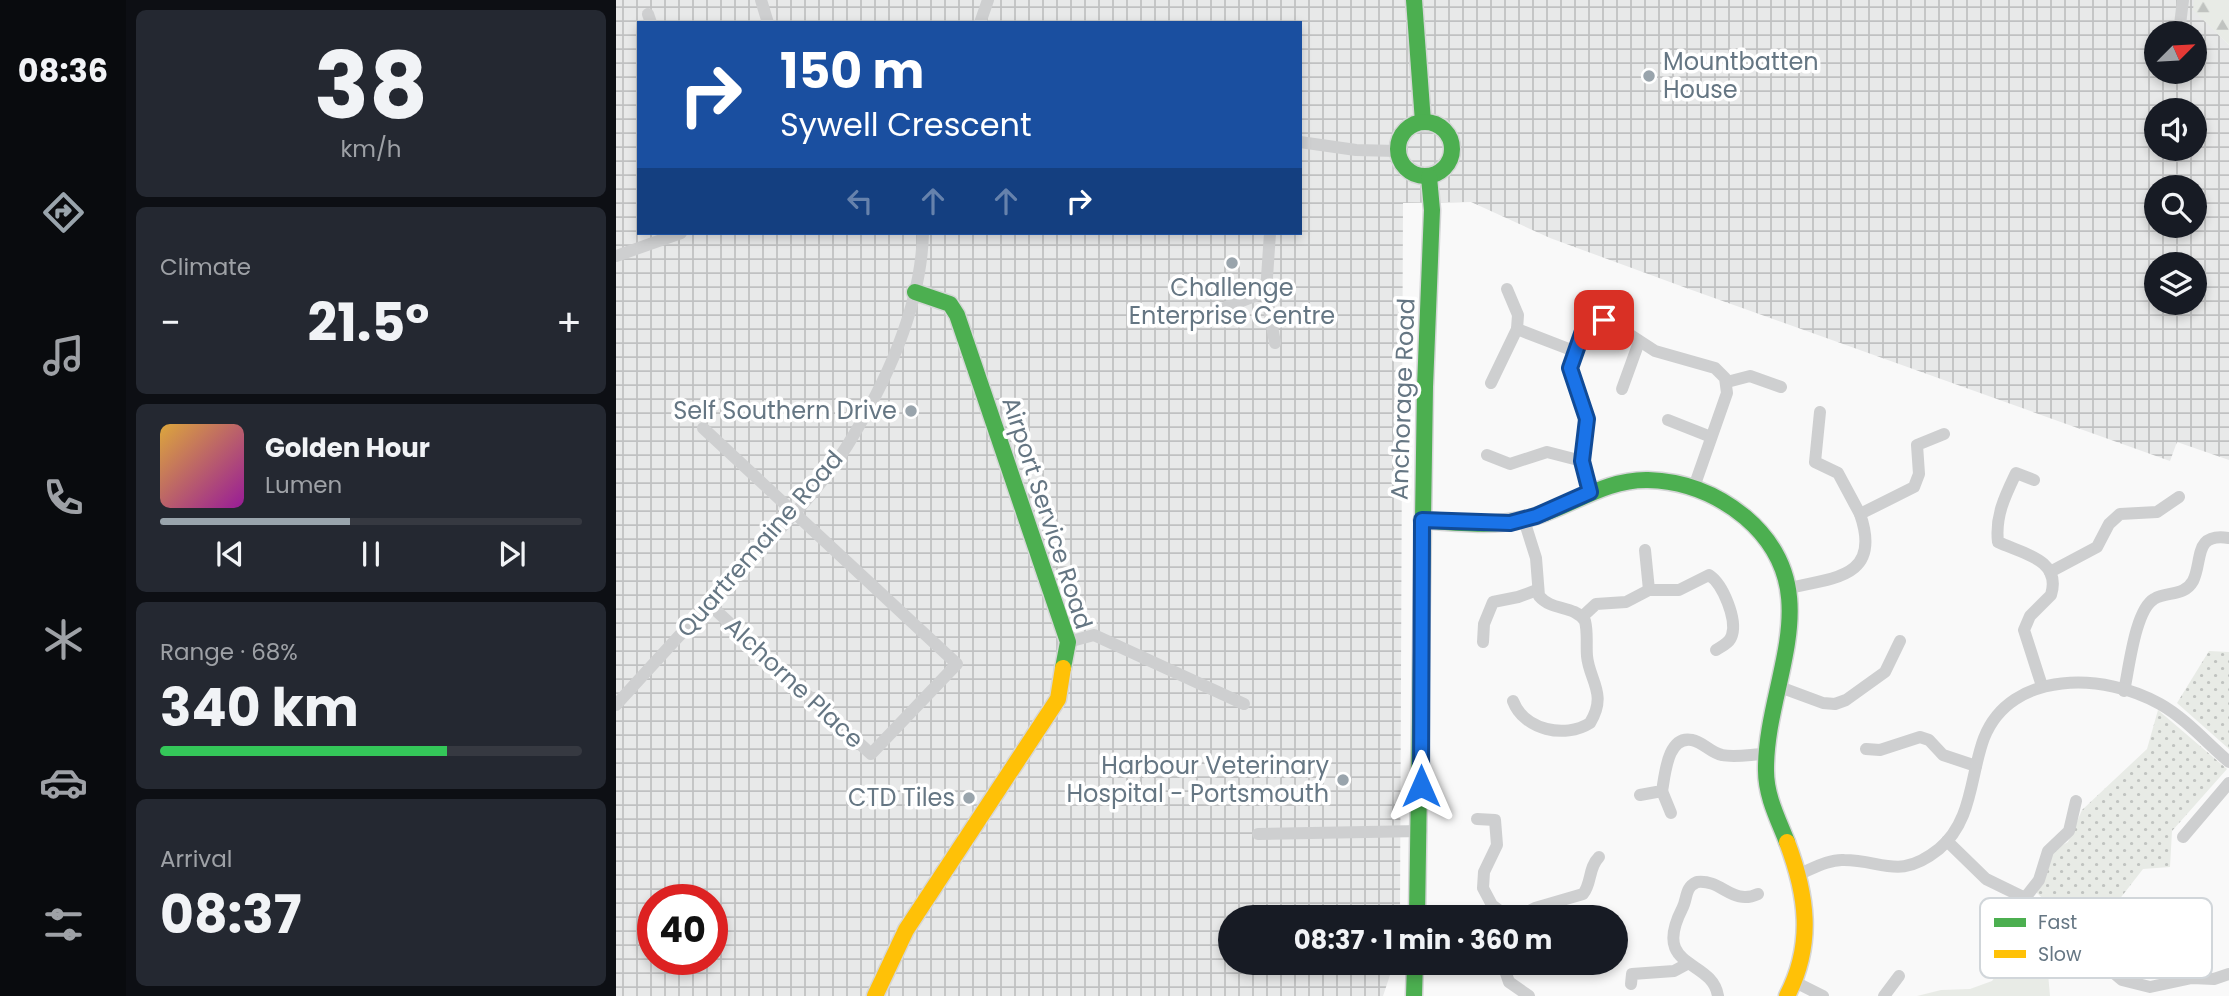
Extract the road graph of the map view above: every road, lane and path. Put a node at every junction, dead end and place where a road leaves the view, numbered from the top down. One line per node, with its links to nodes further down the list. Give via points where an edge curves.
1 (761, 0): 5 (street)
2 (988, 0): 6 (street)
3 (1414, 0): 8 (street)
4 (2183, 0): 7 (street)
5 (767, 21)
6 (981, 21)
7 (2180, 21)
8 (1423, 122): 10 (street, via 1408,128); 11 (street, via 1441,127 1452,149 1443,170)
9 (1302, 142): 10 (street)
10 (1397, 151): 11 (street, via 1411,173)
11 (1429, 177): 41 (street, Anchorage Road, via 1432,210)
12 (675, 235): 15 (street)
13 (923, 235): 17 (street)
14 (1270, 235): 18 (street)
15 (616, 256)
16 (1507, 289): 20 (street, via 1518,315)
17 (915, 292): 39 (street, Quartremaine Road, via 885,376 846,447); 52 (street, Airport Service Road, via 950,304 957,314)
18 (1266, 292): 19 (street); 22 (street)
19 (1226, 307)
20 (1517, 328): 23 (street); 24 (street)
21 (1639, 342): 23 (street, via 1612,323 1597,320 1583,331); 25 (street, via 1715,368); 27 (street)
22 (1275, 343)
23 (1574, 351): 34 (street, via 1572,379 1588,425)
24 (1492, 383)
25 (1727, 383): 26 (street, via 1750,376); 32 (street)
26 (1782, 387)
27 (1622, 389)
28 (1820, 412): 40 (street, via 1815,462 1838,474)
29 (1668, 420): 32 (street)
30 (703, 428): 39 (street)
31 (1944, 434): 40 (street, via 1917,445 1919,474 1912,490)
32 (1712, 437): 36 (street)
33 (1487, 455): 34 (street, via 1516,465 1547,452)
34 (1582, 461): 37 (street)
35 (2034, 480): 45 (street, via 2016,473 1997,520 1998,542 2038,558)
36 (1694, 487): 37 (street, via 1644,480); 46 (street, via 1715,494 1747,517 1771,548)
37 (1590, 492): 42 (street)
38 (2179, 498): 45 (street, via 2157,512 2120,514 2109,524 2098,547)
39 (795, 512): 49 (street, Quartremaine Road); 49 (street, Alchorne Place, via 957,664 871,754)
40 (1860, 514): 46 (street, via 1866,548 1858,565 1839,577)
41 (1422, 520): 42 (street); 73 (street, Anchorage Road)
42 (1524, 520): 47 (street, via 1536,558)
43 (2229, 538): 57 (street, via 2216,537 2203,545 2185,589 2155,598 2144,608)
44 (1646, 550): 48 (street)
45 (2050, 572): 55 (street, via 2051,595 2030,616 2023,634)
46 (1788, 588): 56 (street, via 1791,632)
47 (1537, 590): 50 (street, via 1548,605 1574,610); 53 (street, via 1493,602)
48 (1648, 590): 50 (street, via 1626,602 1596,604); 54 (street, via 1679,590 1712,577 1723,593 1732,630 1730,640)
49 (709, 604): 60 (street, Quartremaine Road)
50 (1582, 617): 58 (street, via 1587,659 1596,681 1593,718 1584,726 1546,729 1523,720)
51 (1900, 641): 56 (street, via 1885,672 1846,700 1822,703)
52 (1068, 642): 59 (street, via 1094,635); 93 (street, Airport Service Road, via 1058,699 906,930)
53 (1483, 642)
54 (1716, 650)
55 (2042, 686): 57 (street, via 2074,682); 64 (street, via 2000,712 1984,736)
56 (1780, 687): 62 (street)
57 (2124, 691): 63 (street, via 2162,705)
58 (1513, 701)
59 (1244, 704)
60 (616, 705)
61 (1866, 749): 64 (street, via 1880,750 1920,737 1943,755)
62 (1766, 754): 66 (street, via 1721,755 1686,740 1675,746 1667,760); 78 (street, via 1772,803)
63 (2229, 762)
64 (1976, 766): 76 (street, via 1962,817)
65 (2229, 783): 75 (street)
66 (1662, 791): 67 (street); 70 (street)
67 (1640, 795)
68 (2076, 801): 80 (street, via 2069,831 2048,851 2039,880)
69 (1496, 806): 72 (street)
70 (1671, 813)
71 (1477, 819): 72 (street)
72 (1495, 820): 82 (street, via 1497,845 1484,872 1483,888)
73 (1421, 831): 74 (street); 81 (street, Anchorage Road)
74 (1258, 834)
75 (2183, 837)
76 (1947, 842): 78 (street, via 1905,866 1842,860); 80 (street, via 1992,884)
77 (1599, 857): 83 (street, via 1583,894)
78 (1798, 874): 91 (street, via 1807,925 1804,953)
79 (1758, 894): 84 (street, via 1731,895 1711,882 1690,886 1672,933)
80 (2025, 898)
81 (1418, 905)
82 (1494, 905)
83 (1545, 905)
84 (1687, 964): 90 (street, via 1674,971 1632,974); 96 (street, via 1706,974 1716,985)
85 (2229, 974): 92 (street)
86 (1415, 975): 94 (street)
87 (1507, 975): 95 (street)
88 (1899, 976): 98 (street)
89 (2120, 978): 92 (street)
90 (1631, 984)
91 (1791, 989): 97 (street)
92 (2140, 991)
93 (875, 996)
94 (1414, 996)
95 (1529, 996)
96 (1718, 996)
97 (1823, 996)
98 (1884, 996)

